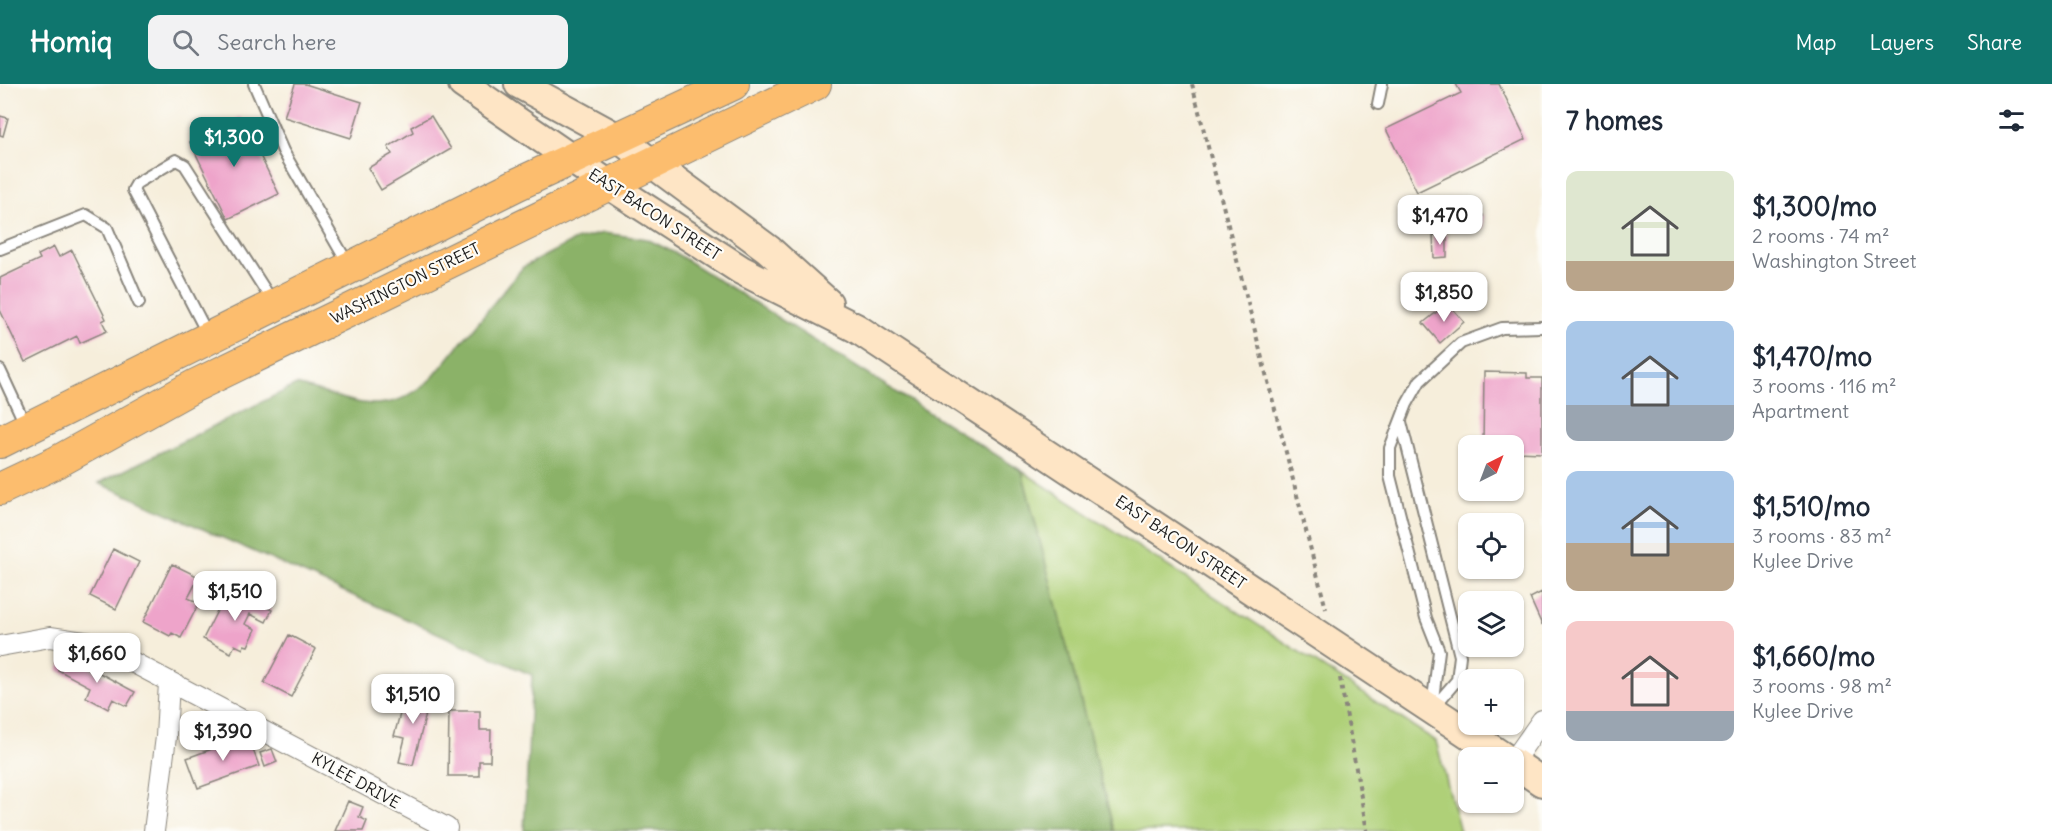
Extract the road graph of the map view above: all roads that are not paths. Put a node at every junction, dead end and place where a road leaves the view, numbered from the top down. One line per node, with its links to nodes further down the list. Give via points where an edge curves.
1 (254, 84): 13 (lane, via 283,151)
2 (463, 84): 9 (main road, EAST BACON STREET)
3 (519, 84): 8 (main road, EAST BACON STREET)
4 (733, 84): 8 (main road)
5 (815, 84): 10 (main road, WASHINGTON STREET)
6 (1382, 84): 7 (lane)
7 (1378, 104)
8 (618, 138): 9 (main road); 10 (main road, EAST BACON STREET)
9 (571, 159): 11 (main road, EAST BACON STREET); 13 (main road)
10 (652, 163): 11 (main road, WASHINGTON STREET); 17 (main road, EAST BACON STREET, via 768,249)
11 (608, 184): 17 (main road, EAST BACON STREET, via 741,270); 23 (main road, WASHINGTON STREET, via 194,386)
12 (0, 249): 14 (lane, via 86,215 107,228)
13 (349, 267): 15 (main road)
14 (139, 303)
15 (274, 304): 18 (main road); 18 (lane, via 185,165 176,160 137,183 133,190)
16 (1542, 327): 20 (lane, via 1502,328 1461,343 1420,381)
17 (856, 328): 26 (main road, EAST BACON STREET)
18 (208, 337): 21 (main road)
19 (0, 370): 21 (lane)
20 (1401, 422): 26 (lane, via 1390,448 1390,476 1426,618 1439,651); 26 (lane, via 1460,657 1457,680)
21 (28, 429): 22 (main road)
22 (0, 442)
23 (0, 489)
24 (0, 646): 25 (street, KYLEE DRIVE, via 50,637 98,644)
25 (169, 682): 32 (street, KYLEE DRIVE); 33 (street)
26 (1432, 709): 28 (main road, EAST BACON STREET)
27 (1542, 720): 29 (street)
28 (1489, 747)
29 (1524, 747)
30 (1524, 769): 31 (main road)
31 (1542, 782)
32 (447, 828)
33 (154, 831)

